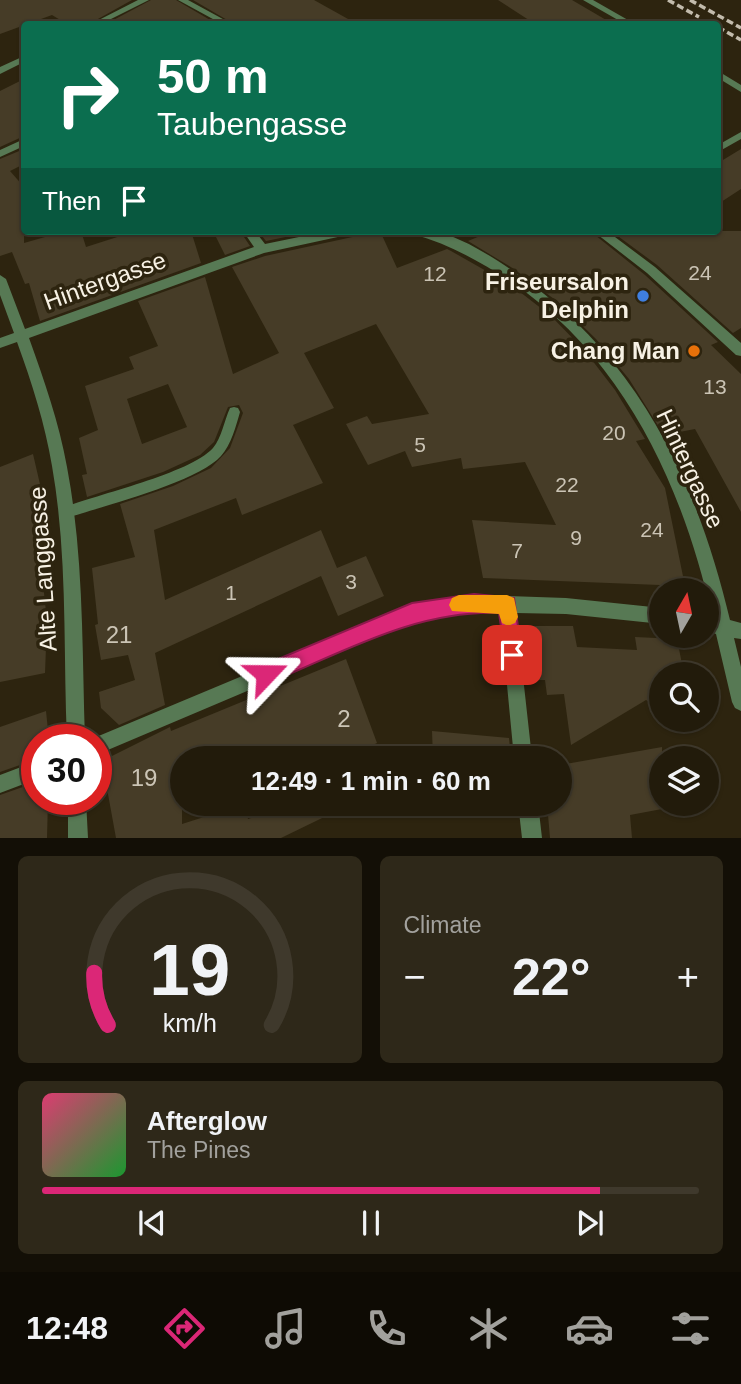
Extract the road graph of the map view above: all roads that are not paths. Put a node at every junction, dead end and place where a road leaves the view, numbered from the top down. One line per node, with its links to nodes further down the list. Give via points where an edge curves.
1 (145, 0): 4 (street)
2 (182, 0): 5 (street)
3 (587, 0): 6 (street)
4 (101, 21)
5 (222, 21)
6 (626, 21)
7 (21, 60): 8 (street)
8 (0, 71)
9 (721, 76): 10 (street)
10 (741, 89)
11 (741, 135): 13 (street)
12 (21, 144): 14 (street)
13 (721, 147)
14 (0, 154)
15 (252, 235): 19 (street)
16 (328, 235): 19 (street, Hintergasse)
17 (429, 235): 26 (street, Hintergasse, via 522,281 594,347 666,459 707,562)
18 (603, 235): 23 (street, via 660,278)
19 (262, 249): 21 (street, Hintergasse)
20 (0, 279): 21 (street, Alte Langgasse)
21 (21, 336): 22 (street, Hintergasse); 25 (street, Alte Langgasse, via 50,421)
22 (0, 343)
23 (741, 351)
24 (234, 412): 25 (lane, via 209,459)
25 (67, 512): 33 (street, Alte Langgasse)
26 (709, 578)
27 (507, 604): 28 (street); 34 (street, via 474,603 412,613); 35 (street)
28 (649, 615)
29 (719, 626): 30 (street)
30 (741, 631)
31 (719, 639): 32 (street, Hintergasse)
32 (741, 702)
33 (75, 724)
34 (112, 739)
35 (522, 746)
36 (21, 776): 37 (street)
37 (0, 784)
38 (77, 815): 40 (street)
39 (529, 816): 41 (street)
40 (78, 838)
41 (531, 838)

